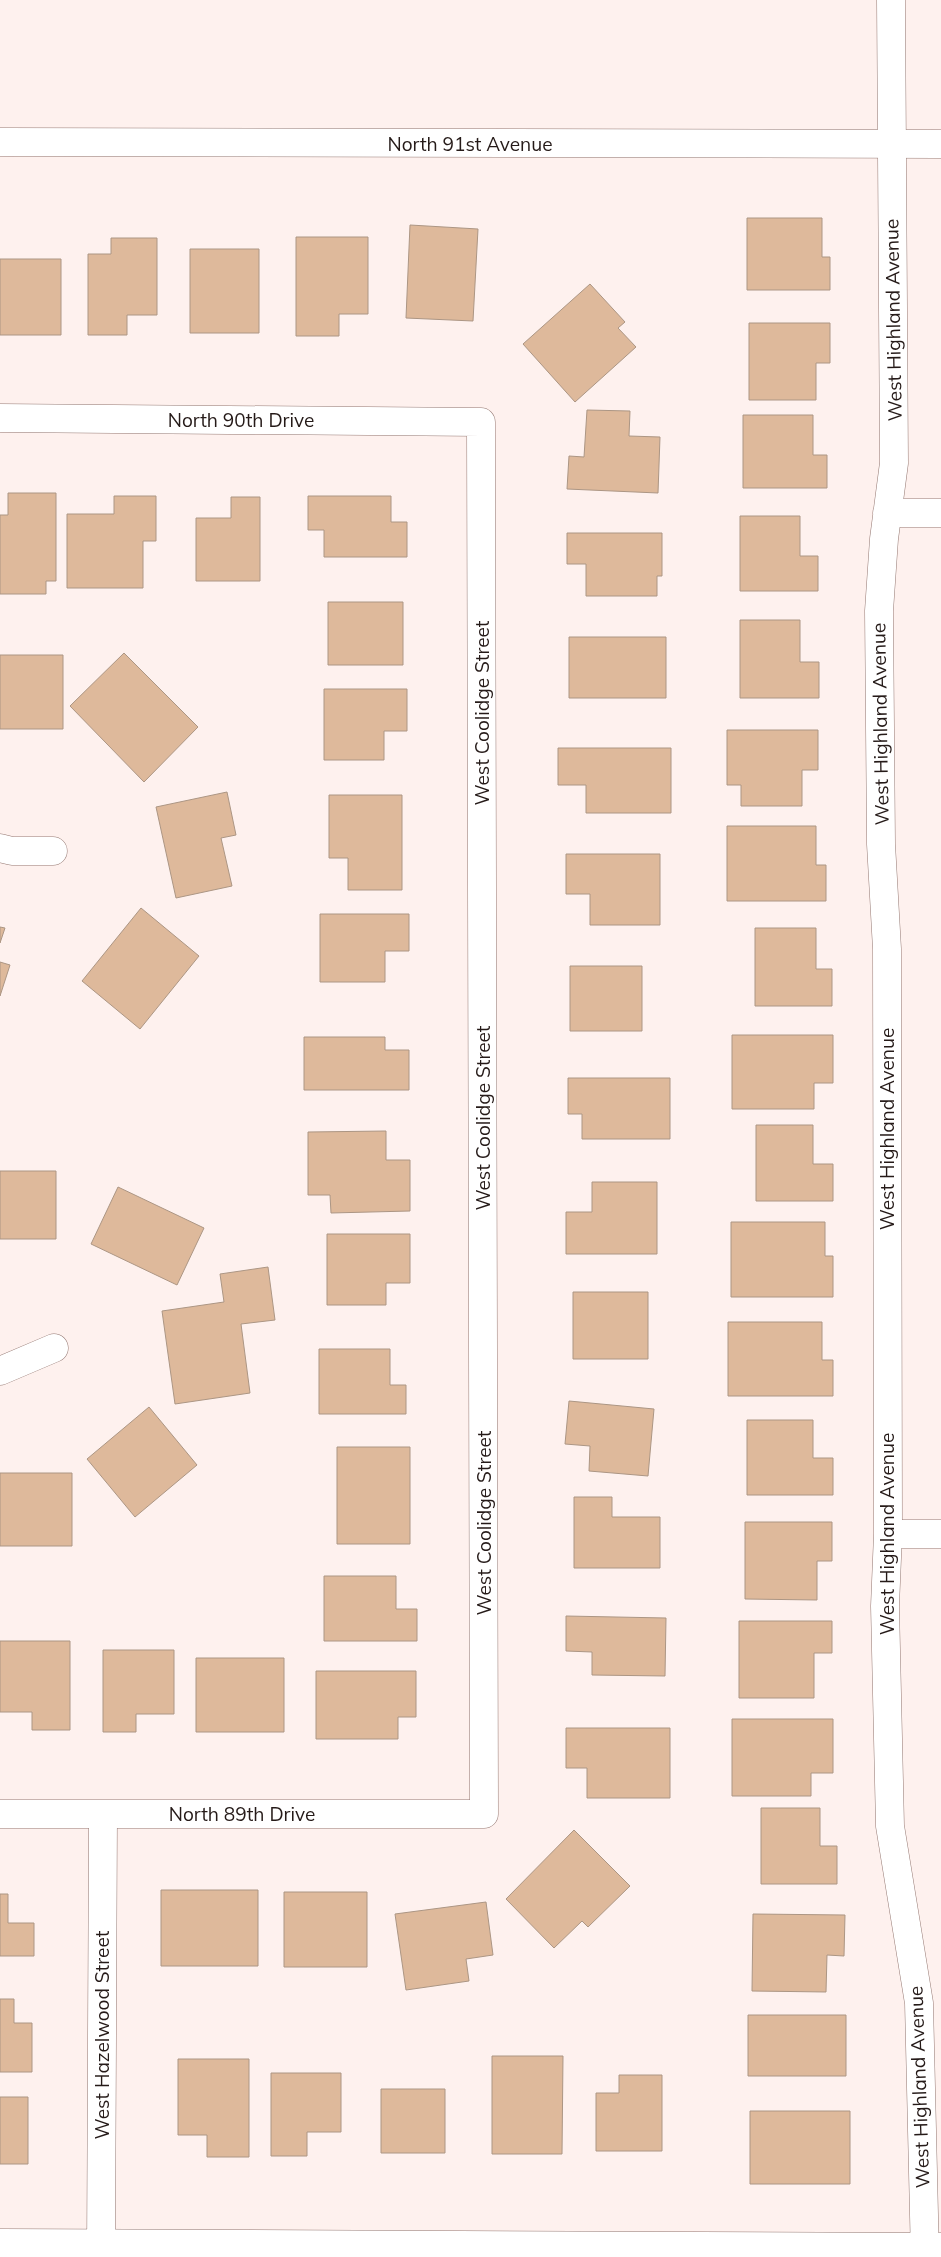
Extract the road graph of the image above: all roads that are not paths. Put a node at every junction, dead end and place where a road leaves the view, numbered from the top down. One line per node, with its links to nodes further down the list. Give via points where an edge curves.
1 (891, 0): 3 (street, West Highland Avenue)
2 (0, 142): 3 (street, North 91st Avenue)
3 (891, 144): 4 (street, North 91st Avenue); 7 (street, West Highland Avenue, via 894,463)
4 (941, 144)
5 (0, 418): 6 (street, North 90th Drive)
6 (481, 422): 17 (street, West Coolidge Street)
7 (887, 513): 8 (street); 13 (street, West Highland Avenue, via 879,611 881,844 887,949)
8 (941, 513)
9 (0, 848): 10 (street)
10 (52, 851)
11 (54, 1348): 12 (street)
12 (0, 1371)
13 (888, 1534): 14 (street); 20 (street, West Highland Avenue, via 885,1606 890,1826 919,2003)
14 (941, 1534)
15 (0, 1814): 16 (street, North 89th Drive)
16 (104, 1814): 17 (street, North 89th Drive); 19 (street, West Hazelwood Street)
17 (484, 1814)
18 (0, 2243): 19 (street)
19 (101, 2250): 21 (street)
20 (930, 2250): 21 (street)
21 (510, 2252)

